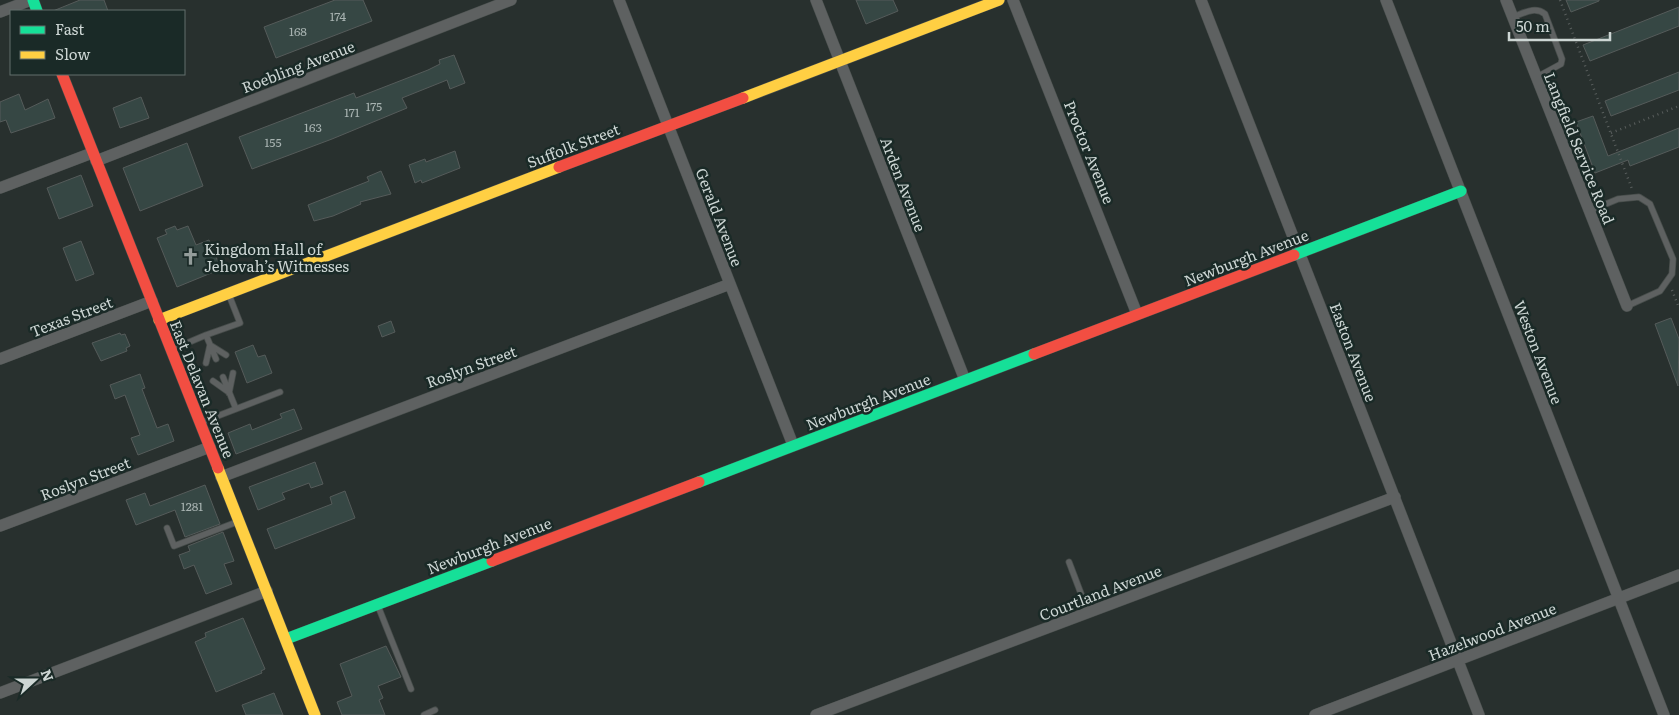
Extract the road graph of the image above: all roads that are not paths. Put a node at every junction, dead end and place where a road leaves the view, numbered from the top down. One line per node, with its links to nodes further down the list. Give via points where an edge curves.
1 (32, 0): 10 (street)
2 (511, 0): 16 (street, Roebling Avenue)
3 (619, 0): 15 (street, Gerald Avenue)
4 (816, 0): 12 (street, Arden Avenue)
5 (999, 0): 12 (street, Suffolk Street)
6 (1014, 0): 25 (street, Proctor Avenue)
7 (1201, 0): 20 (street, Easton Avenue)
8 (1386, 0): 18 (street, Weston Avenue)
9 (1506, 0): 11 (street, Langfield Service Road)
10 (0, 12)
11 (1513, 17): 14 (street, Langfield Service Road); 14 (lane, via 1533,10 1545,14 1562,59 1561,64)
12 (839, 60): 15 (street, Suffolk Street); 36 (street, Arden Avenue)
13 (62, 75): 16 (street, East Delavan Avenue)
14 (1536, 77): 19 (street, Langfield Service Road)
15 (668, 125): 21 (street, Gerald Avenue); 22 (street, Suffolk Street)
16 (94, 157): 17 (street, Roebling Avenue); 23 (street, East Delavan Avenue)
17 (0, 188)
18 (1460, 191): 20 (street, Newburgh Avenue); 52 (street, Weston Avenue)
19 (1589, 211): 24 (street, Langfield Service Road); 24 (lane, via 1618,199 1635,197 1650,204 1673,259 1672,274 1660,291)
20 (1299, 253): 25 (street, Newburgh Avenue); 45 (street, Easton Avenue)
21 (730, 284): 42 (street, Gerald Avenue); 44 (street, Roslyn Street)
22 (228, 293): 26 (street, Suffolk Street); 27 (lane, via 240,323)
23 (152, 301): 26 (street, East Delavan Avenue); 31 (street, Texas Street)
24 (1627, 306)
25 (1137, 314): 36 (street, Newburgh Avenue)
26 (159, 320): 29 (street, East Delavan Avenue)
27 (206, 335): 28 (lane); 29 (lane)
28 (210, 345): 30 (lane); 32 (lane); 33 (lane)
29 (171, 349): 41 (street, East Delavan Avenue)
30 (226, 355)
31 (0, 359)
32 (216, 359)
33 (206, 363)
34 (233, 373): 39 (lane)
35 (223, 377): 39 (lane)
36 (965, 380): 42 (street, Newburgh Avenue)
37 (213, 381): 39 (lane)
38 (280, 392): 40 (lane)
39 (229, 393): 40 (lane)
40 (236, 409): 41 (lane)
41 (200, 423): 43 (street, East Delavan Avenue)
42 (793, 445): 53 (street, Newburgh Avenue)
43 (210, 447): 44 (street, East Delavan Avenue); 47 (street, Roslyn Street)
44 (222, 477): 46 (street, East Delavan Avenue)
45 (1395, 497): 54 (street, Courtland Avenue); 56 (street, Easton Avenue)
46 (239, 521): 48 (lane, via 174,546); 51 (street, East Delavan Avenue)
47 (0, 526)
48 (167, 528)
49 (1069, 562): 54 (lane)
50 (1679, 575): 52 (street, Hazelwood Avenue)
51 (267, 591): 55 (street, East Delavan Avenue); 58 (street)
52 (1618, 598): 56 (street, Hazelwood Avenue); 65 (street, Weston Avenue)
53 (378, 604): 55 (street, Newburgh Avenue); 57 (lane)
54 (1088, 612): 62 (street, Courtland Avenue)
55 (286, 639): 60 (street, East Delavan Avenue)
56 (1458, 660): 63 (street, Hazelwood Avenue); 64 (street, Easton Avenue)
57 (411, 689)
58 (0, 693)
59 (435, 710): 61 (lane)
60 (315, 715)
61 (424, 715)
62 (816, 715)
63 (1316, 715)
64 (1479, 715)
65 (1664, 715)

